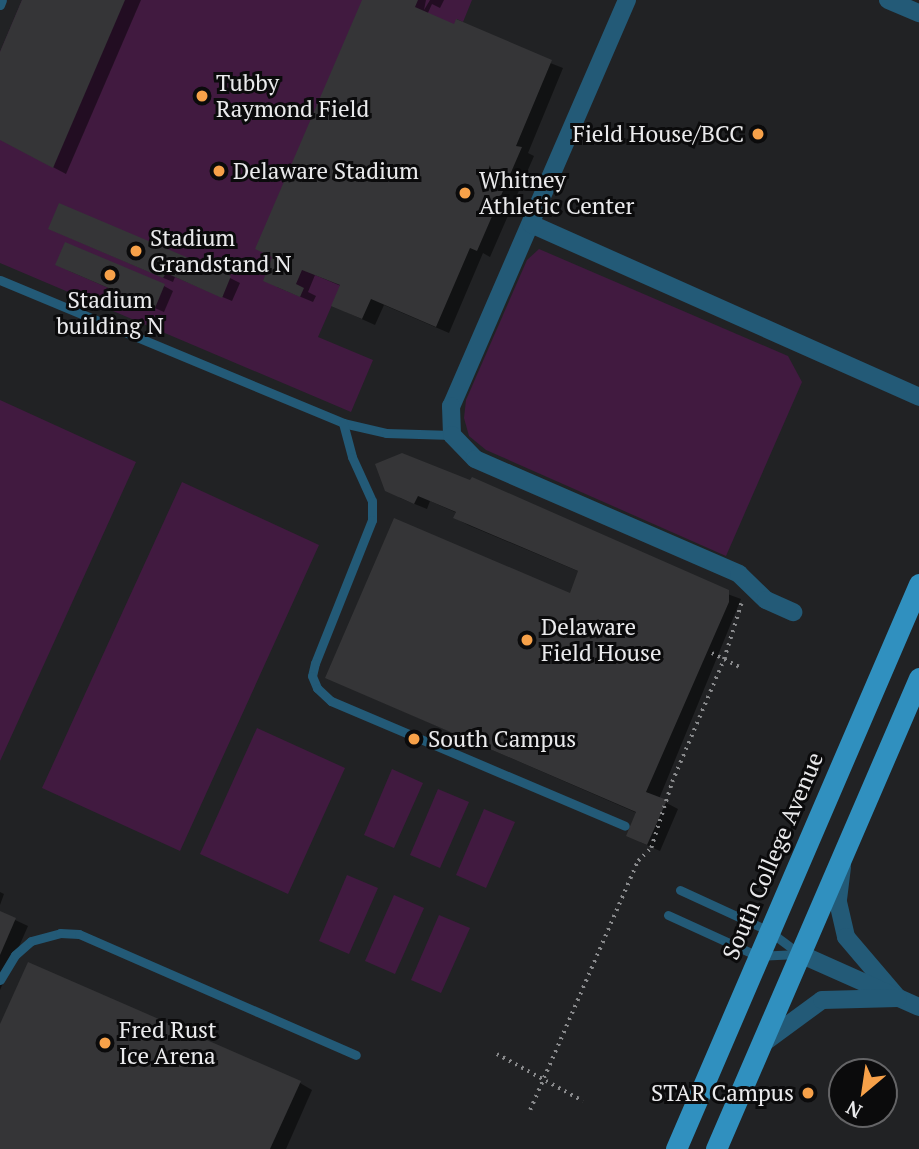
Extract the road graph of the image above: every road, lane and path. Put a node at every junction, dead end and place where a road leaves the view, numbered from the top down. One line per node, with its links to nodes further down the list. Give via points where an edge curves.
1 (2, 0): 4 (lane)
2 (626, 0): 6 (street)
3 (888, 0): 5 (street)
4 (0, 5)
5 (919, 13)
6 (531, 224): 8 (street); 10 (street, via 452,406)
7 (0, 280): 9 (lane)
8 (919, 397)
9 (343, 423): 10 (lane, via 386,433); 18 (lane, via 372,501 373,520 315,663 312,676 323,697)
10 (452, 435): 13 (street, via 475,459 739,574 766,600)
11 (919, 584): 22 (main road, South College Avenue)
12 (741, 604): 15 (path)
13 (793, 612)
14 (712, 653): 15 (path)
15 (724, 659): 16 (path); 31 (path, via 651,848 638,861)
16 (740, 667)
17 (919, 678): 19 (main road)
18 (625, 826)
19 (843, 854): 23 (main road); 26 (street, via 838,902 846,937)
20 (680, 890): 22 (lane)
21 (668, 915): 24 (lane)
22 (769, 931): 23 (lane); 24 (main road, South College Avenue)
23 (800, 954): 24 (lane); 26 (street); 28 (main road)
24 (758, 956): 34 (main road, South College Avenue)
25 (0, 980): 30 (lane, via 31,941 60,933 79,934)
26 (898, 998): 27 (street); 28 (street, via 821,1000)
27 (919, 1007)
28 (760, 1046): 35 (main road)
29 (497, 1054): 31 (path)
30 (356, 1055)
31 (543, 1078): 32 (path); 33 (path)
32 (583, 1101)
33 (530, 1110)
34 (676, 1149)
35 (716, 1149)

